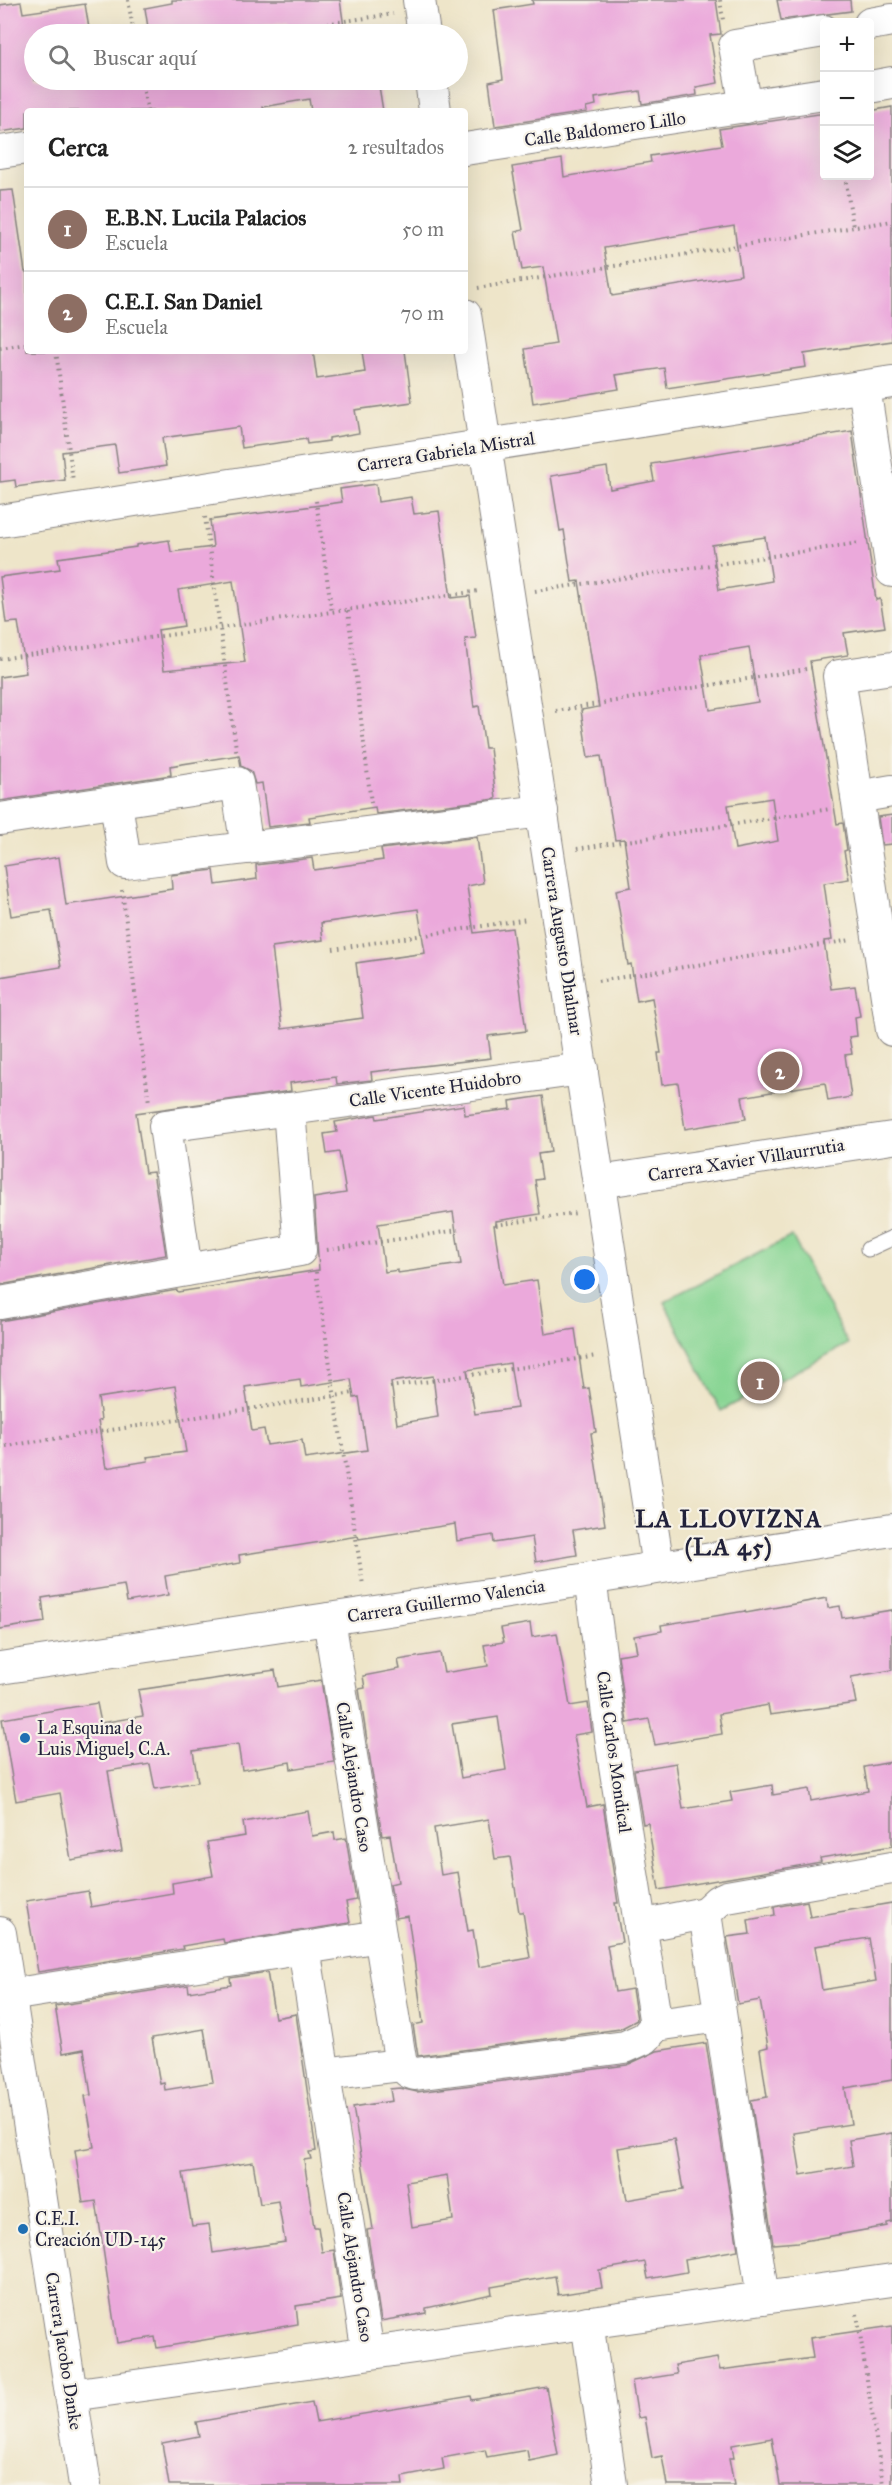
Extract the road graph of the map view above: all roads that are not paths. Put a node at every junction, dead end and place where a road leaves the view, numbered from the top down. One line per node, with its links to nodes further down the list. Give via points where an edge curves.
1 (892, 20): 2 (street)
2 (874, 23)
3 (820, 32): 8 (street, via 735,46)
4 (892, 83): 5 (street)
5 (874, 86)
6 (432, 90): 9 (street)
7 (820, 95): 8 (street, Calle Baldomero Lillo)
8 (746, 107): 11 (street, Calle Baldomero Lillo)
9 (435, 108)
10 (24, 148): 12 (street)
11 (468, 149)
12 (0, 152)
13 (471, 302): 15 (street, Carrera Augusto Dhalmar)
14 (878, 385): 15 (street, Carrera Gabriela Mistral); 17 (street)
15 (485, 446): 16 (street, Carrera Gabriela Mistral); 22 (street, Carrera Augusto Dhalmar)
16 (0, 520)
17 (892, 571)
18 (892, 668): 20 (street, via 839,676)
19 (892, 791): 20 (street)
20 (857, 797): 25 (street)
21 (116, 802): 23 (street); 24 (street, via 125,863); 24 (street, via 237,783)
22 (542, 811): 24 (street); 26 (street, Carrera Augusto Dhalmar)
23 (0, 819)
24 (247, 848)
25 (892, 1030)
26 (582, 1069): 27 (street, Calle Vicente Huidobro); 29 (street, Carrera Augusto Dhalmar)
27 (289, 1109): 32 (street, via 304,1252); 32 (street, Calle Vicente Huidobro, via 165,1126)
28 (892, 1138): 29 (street, Carrera Xavier Villaurrutia)
29 (601, 1195): 35 (street, Carrera Augusto Dhalmar)
30 (892, 1238): 31 (lane)
31 (868, 1249)
32 (186, 1270): 33 (street)
33 (0, 1303)
34 (892, 1530): 35 (street, Carrera Guillermo Valencia)
35 (657, 1567): 36 (street, Carrera Guillermo Valencia)
36 (590, 1578): 37 (street, Carrera Guillermo Valencia); 41 (street, Calle Carlos Mondical)
37 (329, 1619): 38 (street, Carrera Guillermo Valencia); 43 (street, Calle Alejandro Caso)
38 (0, 1668)
39 (892, 1868): 40 (street, via 728,1897)
40 (705, 1913): 41 (street); 46 (street)
41 (640, 1926): 47 (street, Calle Carlos Mondical)
42 (0, 1933): 45 (street, Carrera Jacobo Danke)
43 (380, 1936): 44 (street); 48 (street, Calle Alejandro Caso)
44 (304, 1948): 45 (street); 50 (street, Calle Alejandro Caso)
45 (9, 1995): 49 (street, Carrera Jacobo Danke)
46 (720, 2016): 47 (street); 52 (street)
47 (656, 2025): 48 (street, via 645,2038 625,2047 415,2074)
48 (401, 2065): 50 (street)
49 (10, 2072): 55 (street, Carrera Jacobo Danke)
50 (324, 2073): 54 (street, Calle Alejandro Caso)
51 (892, 2280): 52 (street)
52 (763, 2298): 53 (street)
53 (587, 2322): 54 (street); 57 (street)
54 (368, 2353): 55 (street)
55 (71, 2395): 56 (street, Carrera Jacobo Danke)
56 (85, 2485)
57 (611, 2485)

